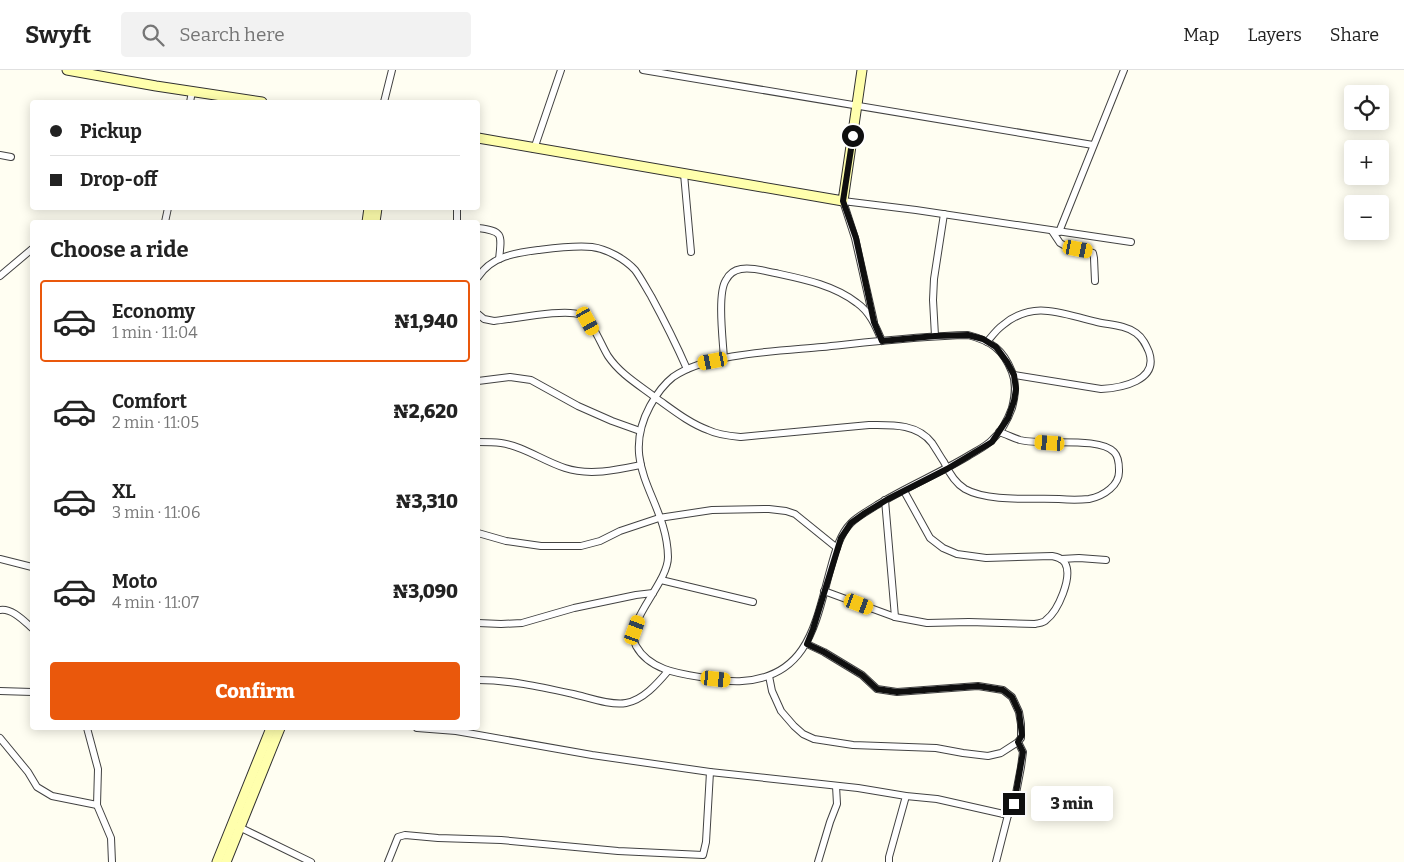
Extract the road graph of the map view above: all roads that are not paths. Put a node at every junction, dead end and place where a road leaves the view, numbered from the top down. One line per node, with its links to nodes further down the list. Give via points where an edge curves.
1 (67, 70): 7 (main road)
2 (392, 70): 11 (street)
3 (561, 70): 15 (street)
4 (643, 70): 12 (street)
5 (862, 70): 12 (main road)
6 (1124, 70): 14 (street)
7 (87, 72): 8 (main road)
8 (192, 92): 9 (street); 10 (main road)
9 (190, 100)
10 (248, 100)
11 (384, 100)
12 (857, 106): 14 (street); 19 (main road)
13 (480, 138): 15 (main road)
14 (1093, 145): 22 (street)
15 (534, 148): 18 (main road)
16 (0, 155): 17 (street)
17 (11, 157)
18 (684, 174): 19 (main road); 25 (street)
19 (843, 201): 20 (street); 31 (street, via 856,238)
20 (944, 214): 22 (street); 32 (street, via 933,300)
21 (480, 228): 26 (street, via 493,230 499,235)
22 (1055, 231): 23 (street); 29 (street, via 1060,242 1068,247 1093,253)
23 (1131, 242)
24 (30, 251): 28 (street)
25 (691, 252)
26 (499, 259): 27 (street); 36 (street, via 556,247 592,247 625,260 636,271 662,315)
27 (480, 274)
28 (0, 276)
29 (1095, 281)
30 (481, 319): 39 (street, via 494,321 559,312 580,314 588,321 616,366)
31 (874, 322): 33 (street); 35 (street, via 858,303 835,290 752,268 739,269 724,281)
32 (935, 336): 33 (street); 34 (street, via 968,335)
33 (882, 341): 35 (street)
34 (987, 342): 37 (street, via 996,347); 37 (street, via 1002,325 1031,310 1043,309 1124,327 1137,333 1151,357 1150,369 1142,378 1114,388 1094,388)
35 (724, 359): 36 (street)
36 (687, 369): 39 (street, via 670,380)
37 (1014, 375): 41 (street, via 1014,401)
38 (480, 381): 40 (street, via 510,377 531,380 578,406)
39 (655, 397): 40 (street); 44 (street, via 709,431 727,436 868,425 902,426 918,431 932,442)
40 (640, 431): 43 (street, via 638,455)
41 (999, 432): 44 (street, via 992,442); 44 (street, via 1021,440 1102,445 1114,452 1120,476 1114,486 1099,496 1068,500 978,494 954,480)
42 (480, 442): 43 (street, via 502,443 566,468 589,472)
43 (641, 465): 47 (street)
44 (947, 469): 45 (street)
45 (904, 491): 46 (street); 51 (street, via 930,538 943,548 957,554 986,558 1052,556)
46 (885, 500): 49 (street, via 851,523); 59 (street)
47 (659, 518): 48 (street, via 581,546 506,541); 49 (street, via 712,510 786,511 795,514); 54 (street, via 667,543 668,562)
48 (480, 534)
49 (837, 548): 55 (street)
50 (0, 559): 53 (street)
51 (1061, 559): 52 (street); 59 (street, via 1068,577 1064,591 1046,621 1035,624 927,623)
52 (1106, 560)
53 (30, 566)
54 (661, 580): 56 (street); 57 (street)
55 (824, 591): 59 (street); 62 (street)
56 (653, 593): 60 (street, via 574,608 522,623); 63 (street, via 640,614 634,643 642,655)
57 (753, 602)
58 (0, 610): 61 (street, via 11,611)
59 (895, 616)
60 (480, 623)
61 (30, 626)
62 (807, 644): 64 (street, via 796,658); 73 (street, via 862,675 877,689 897,692 978,686 1003,690 1012,697 1019,712 1022,735)
63 (668, 671): 64 (street, via 735,681); 65 (street, via 654,687 625,703 517,683)
64 (770, 676): 73 (street, via 772,691 781,711 803,734 824,742 936,748 988,756 1002,753)
65 (480, 680)
66 (0, 691): 67 (street)
67 (30, 692)
68 (88, 730): 77 (street, via 98,769)
69 (270, 730): 79 (main road)
70 (279, 730): 79 (main road)
71 (443, 730): 74 (street)
72 (0, 738): 77 (street, via 38,788 52,796)
73 (1018, 742): 78 (street, via 1023,752 1014,804)
74 (710, 772): 75 (street); 84 (street, via 703,855 405,835 398,837)
75 (836, 786): 76 (street); 85 (street, via 837,804)
76 (906, 796): 78 (street, via 937,799); 86 (street)
77 (97, 805): 80 (street, via 111,838)
78 (1008, 816): 87 (street)
79 (237, 826): 81 (main road); 82 (main road); 83 (street)
80 (112, 862)
81 (217, 862)
82 (226, 862)
83 (311, 862)
84 (388, 862)
85 (818, 862)
86 (889, 862)
87 (996, 862)

